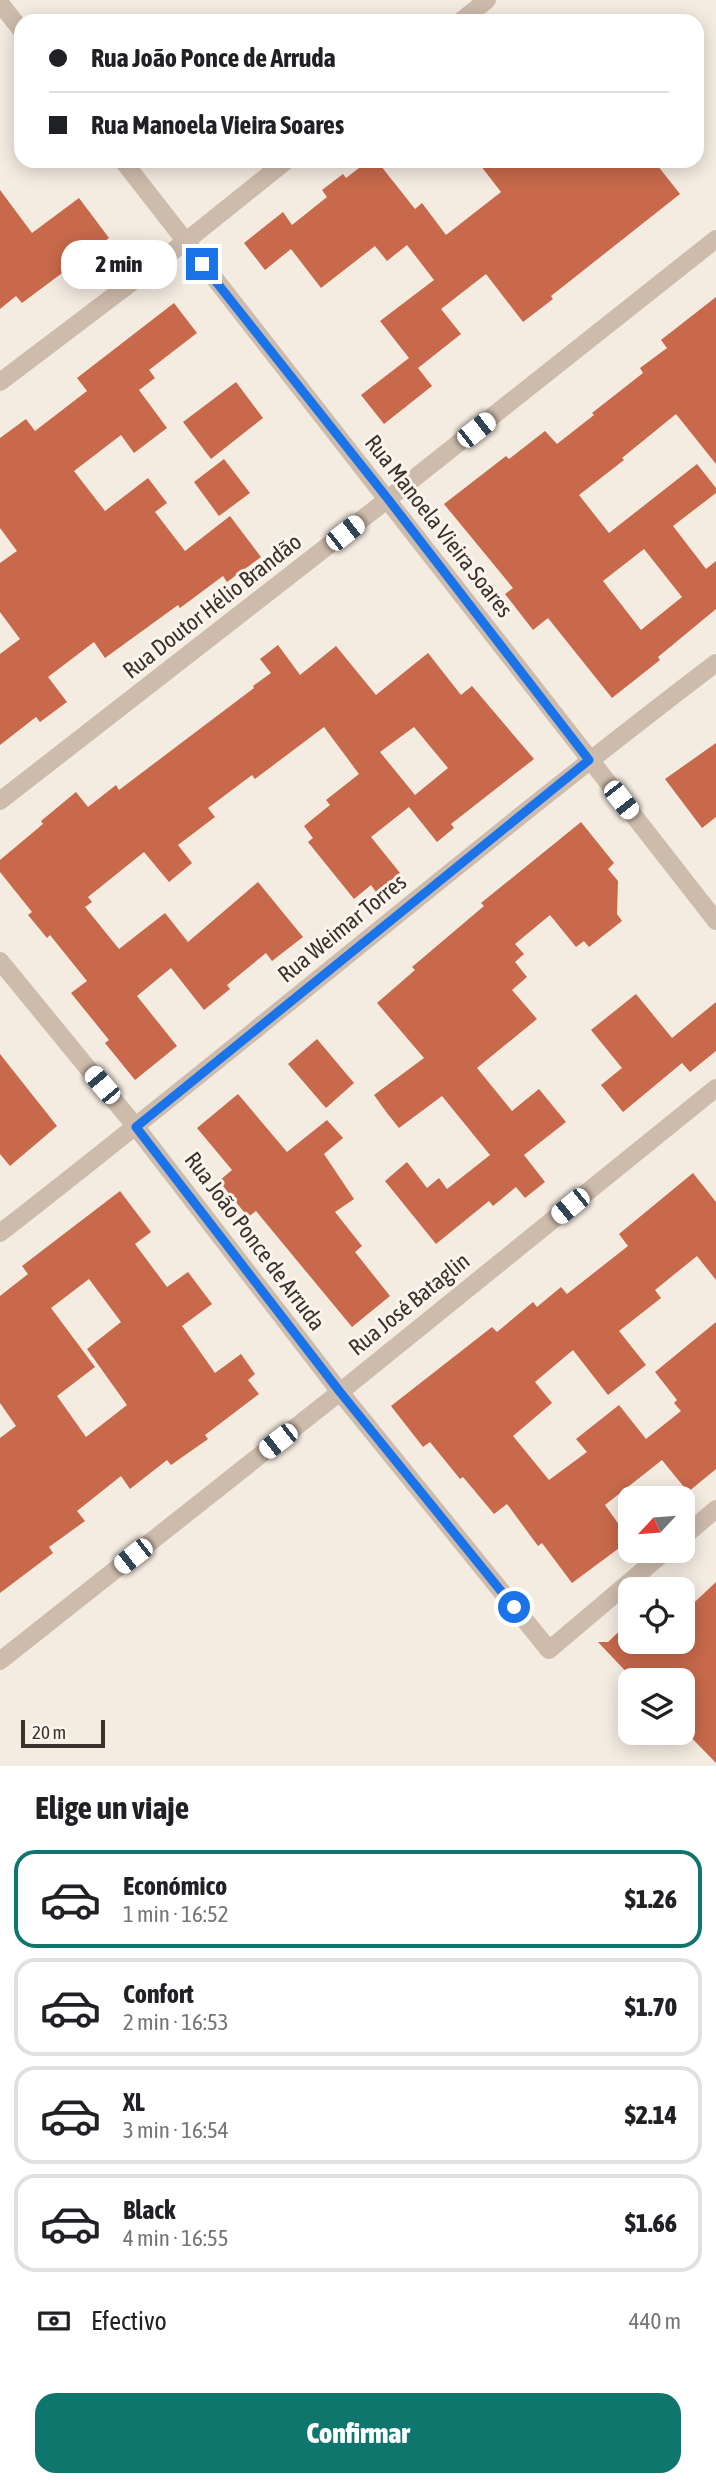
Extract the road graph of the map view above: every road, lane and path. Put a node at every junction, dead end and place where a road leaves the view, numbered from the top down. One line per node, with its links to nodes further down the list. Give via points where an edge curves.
1 (487, 0): 3 (street)
2 (0, 3): 4 (street)
3 (470, 14)
4 (14, 21)
5 (127, 168): 8 (street, Rua Manoela Vieira Soares)
6 (277, 168): 8 (street)
7 (716, 239): 10 (street, Rua Doutor Hélio Brandão)
8 (185, 242): 9 (street); 10 (street, Rua Manoela Vieira Soares)
9 (0, 382)
10 (388, 499): 12 (street, Rua Manoela Vieira Soares); 13 (street, Rua Doutor Hélio Brandão)
11 (716, 663): 12 (street, Rua Weimar Torres)
12 (589, 760): 14 (street, Rua Manoela Vieira Soares); 17 (street, Rua Weimar Torres)
13 (0, 801)
14 (716, 921)
15 (0, 961): 17 (street, Rua João Ponce de Arruda)
16 (716, 1088): 19 (street, Rua José Bataglin)
17 (136, 1127): 18 (street, Rua Weimar Torres); 19 (street, Rua João Ponce de Arruda)
18 (0, 1233)
19 (340, 1392): 22 (street, Rua João Ponce de Arruda, via 549,1650); 23 (street, Rua José Bataglin)
20 (716, 1509): 21 (street)
21 (695, 1527)
22 (652, 1563)
23 (0, 1661)

